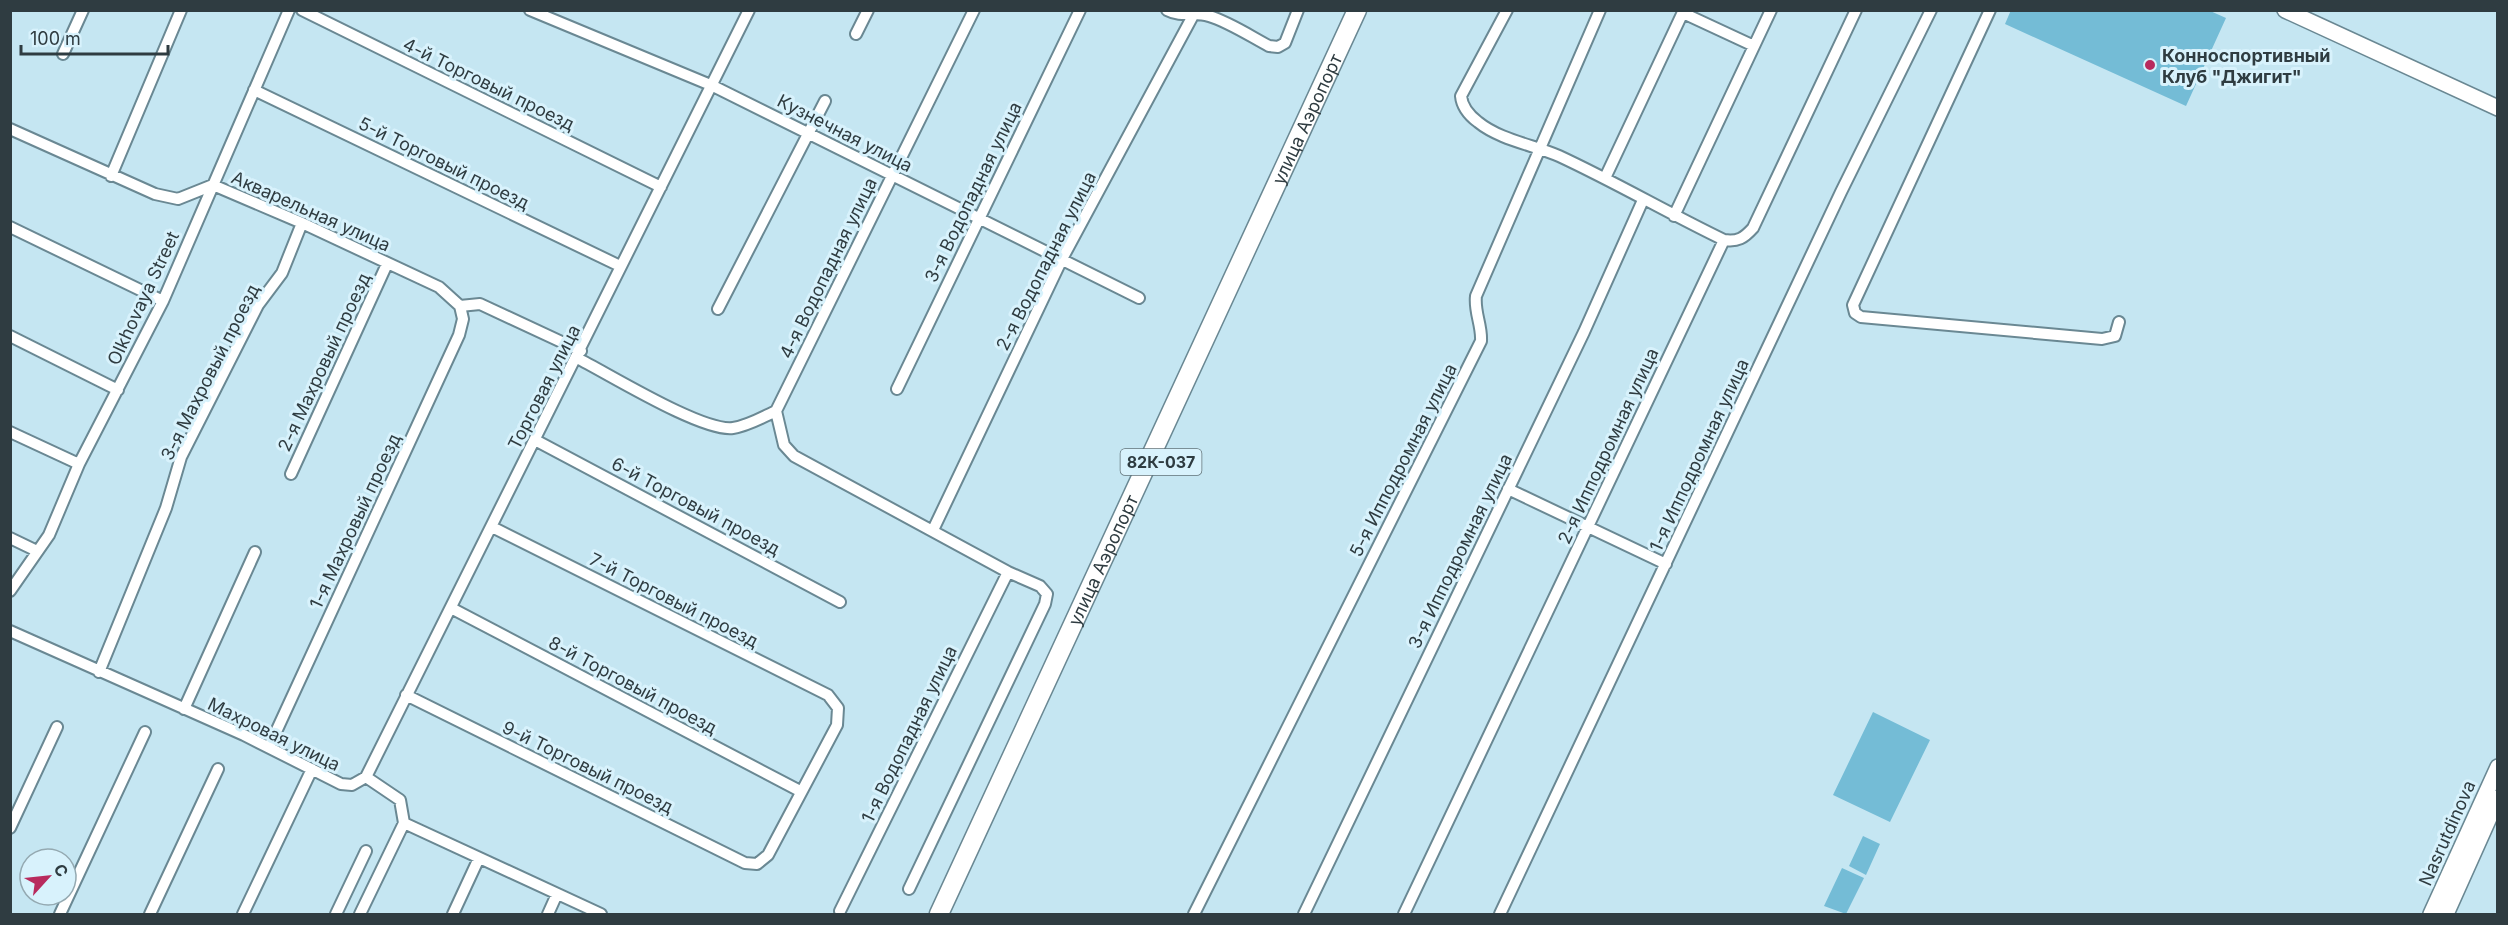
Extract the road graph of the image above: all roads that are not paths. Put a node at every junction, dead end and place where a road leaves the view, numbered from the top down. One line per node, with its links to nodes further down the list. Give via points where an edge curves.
1 (82, 10): 25 (street)
2 (182, 10): 34 (street)
3 (289, 10): 27 (street, Olkhovaya Street)
4 (302, 10): 37 (street, 4-й Торговый проезд)
5 (530, 10): 26 (street, Кузнечная улица)
6 (749, 10): 26 (street, Торговая улица)
7 (868, 10): 23 (street)
8 (974, 10): 33 (street, 4-я Водопадная улица)
9 (1080, 10): 40 (street, 3-я Водопадная улица)
10 (1167, 10): 21 (street, via 1176,15)
11 (1298, 10): 21 (street, via 1285,43 1278,47)
12 (1357, 10): 101 (main road, улица Аэропорт)
13 (1370, 10): 102 (main road, улица Аэропорт / 82К-037)
14 (1507, 10): 32 (street, via 1461,96 1462,104 1492,131)
15 (1600, 10): 32 (street, 5-я Ипподромная улица)
16 (1771, 10): 24 (street)
17 (1856, 10): 43 (street, via 1753,228 1736,242)
18 (1931, 10): 68 (street, 1-я Ипподромная улица, via 1840,192)
19 (1990, 10): 51 (street, via 1853,305 1856,313 1861,317 2102,339 2115,336)
20 (2285, 10): 29 (main road)
21 (1195, 12): 44 (street, 2-я Водопадная улица)
22 (1683, 12): 24 (street); 35 (street)
23 (856, 34)
24 (1754, 46): 39 (street)
25 (63, 54)
26 (713, 86): 31 (street, Кузнечная улица); 37 (street, Торговая улица)
27 (254, 90): 36 (street, Olkhovaya Street); 46 (street, 5-й Торговый проезд)
28 (825, 100): 31 (street)
29 (2498, 108)
30 (10, 129): 34 (street, Акварельная улица)
31 (806, 133): 33 (street, Кузнечная улица); 50 (street)
32 (1540, 148): 35 (street); 103 (street, 5-я Ипподромная улица, via 1476,296 1474,308 1482,328 1481,341)
33 (891, 175): 40 (street, Кузнечная улица); 56 (street, 4-я Водопадная улица)
34 (111, 176): 36 (street, Акварельная улица, via 178,199)
35 (1605, 178): 38 (street)
36 (213, 185): 41 (street, Акварельная улица); 48 (street, Olkhovaya Street)
37 (661, 187): 46 (street, Торговая улица)
38 (1643, 200): 39 (street); 61 (street, 3-я Ипподромная улица)
39 (1674, 216): 43 (street)
40 (979, 219): 44 (street, Кузнечная улица); 54 (street, 3-я Водопадная улица)
41 (302, 223): 45 (street, Акварельная улица); 74 (street, 3-я Махровый проезд, via 282,273 258,305 181,457 166,508)
42 (10, 227): 48 (street)
43 (1724, 240): 63 (street, 2-я Ипподромная улица)
44 (1062, 259): 47 (street, Кузнечная улица); 64 (street, 2-я Водопадная улица)
45 (387, 264): 49 (street, Акварельная улица, via 439,287); 60 (street, 2-я Махровый проезд)
46 (620, 266): 53 (street, Торговая улица)
47 (1139, 298)
48 (164, 301): 55 (street, Olkhovaya Street)
49 (460, 306): 53 (street, via 480,304); 79 (street, 1-я Махровый проезд, via 463,318 459,335)
50 (718, 309)
51 (2119, 322)
52 (10, 336): 55 (street)
53 (579, 355): 56 (street, via 685,414 717,426 747,424); 58 (street, Торговая улица)
54 (897, 389)
55 (118, 390): 59 (street, Olkhovaya Street)
56 (776, 411): 64 (street, via 784,446 794,456)
57 (10, 432): 59 (street)
58 (535, 440): 62 (street, Торговая улица); 71 (street, 6-й Торговый проезд)
59 (79, 464): 66 (street, Olkhovaya Street, via 59,516)
60 (291, 474)
61 (1508, 489): 63 (street); 104 (street, 3-я Ипподромная улица)
62 (492, 527): 72 (street, Торговая улица); 84 (street, 7-й Торговый проезд, via 828,695 838,708 837,725)
63 (1587, 527): 68 (street); 105 (street, 2-я Ипподромная улица)
64 (933, 530): 69 (street)
65 (10, 538): 66 (street)
66 (38, 550): 70 (street, Olkhovaya Street)
67 (255, 552): 76 (street)
68 (1666, 564): 106 (street, 1-я Ипподромная улица)
69 (1008, 572): 90 (street, via 1040,586 1047,594 1046,604); 92 (street, 1-я Водопадная улица)
70 (10, 591)
71 (840, 602)
72 (451, 608): 75 (street, Торговая улица); 84 (street, 8-й Торговый проезд)
73 (10, 631): 74 (street, Махровая улица)
74 (99, 672): 76 (street, Махровая улица)
75 (406, 695): 83 (street, Торговая улица); 84 (street, 9-й Торговый проезд, via 744,863 757,864 768,855)
76 (184, 709): 79 (street, Махровая улица)
77 (57, 727): 87 (street)
78 (145, 732): 93 (street)
79 (269, 747): 82 (street, Махровая улица)
80 (2498, 767): 107 (main road, Nasrutdinova)
81 (219, 769): 94 (street)
82 (312, 769): 83 (street, Махровая улица, via 340,784 352,785); 95 (street)
83 (366, 777): 86 (street, via 400,800)
84 (800, 791)
85 (2498, 798): 108 (main road)
86 (404, 823): 89 (street); 97 (street)
87 (10, 828)
88 (366, 851): 96 (street)
89 (479, 858): 91 (street); 98 (street)
90 (909, 889)
91 (557, 894): 99 (street); 100 (street)
92 (840, 911)
93 (60, 915)
94 (150, 915)
95 (243, 915)
96 (336, 915)
97 (360, 915)
98 (453, 915)
99 (548, 915)
100 (601, 915)
101 (939, 915)
102 (953, 915)
103 (1194, 915)
104 (1304, 915)
105 (1404, 915)
106 (1500, 915)
107 (2431, 915)
108 (2446, 915)

